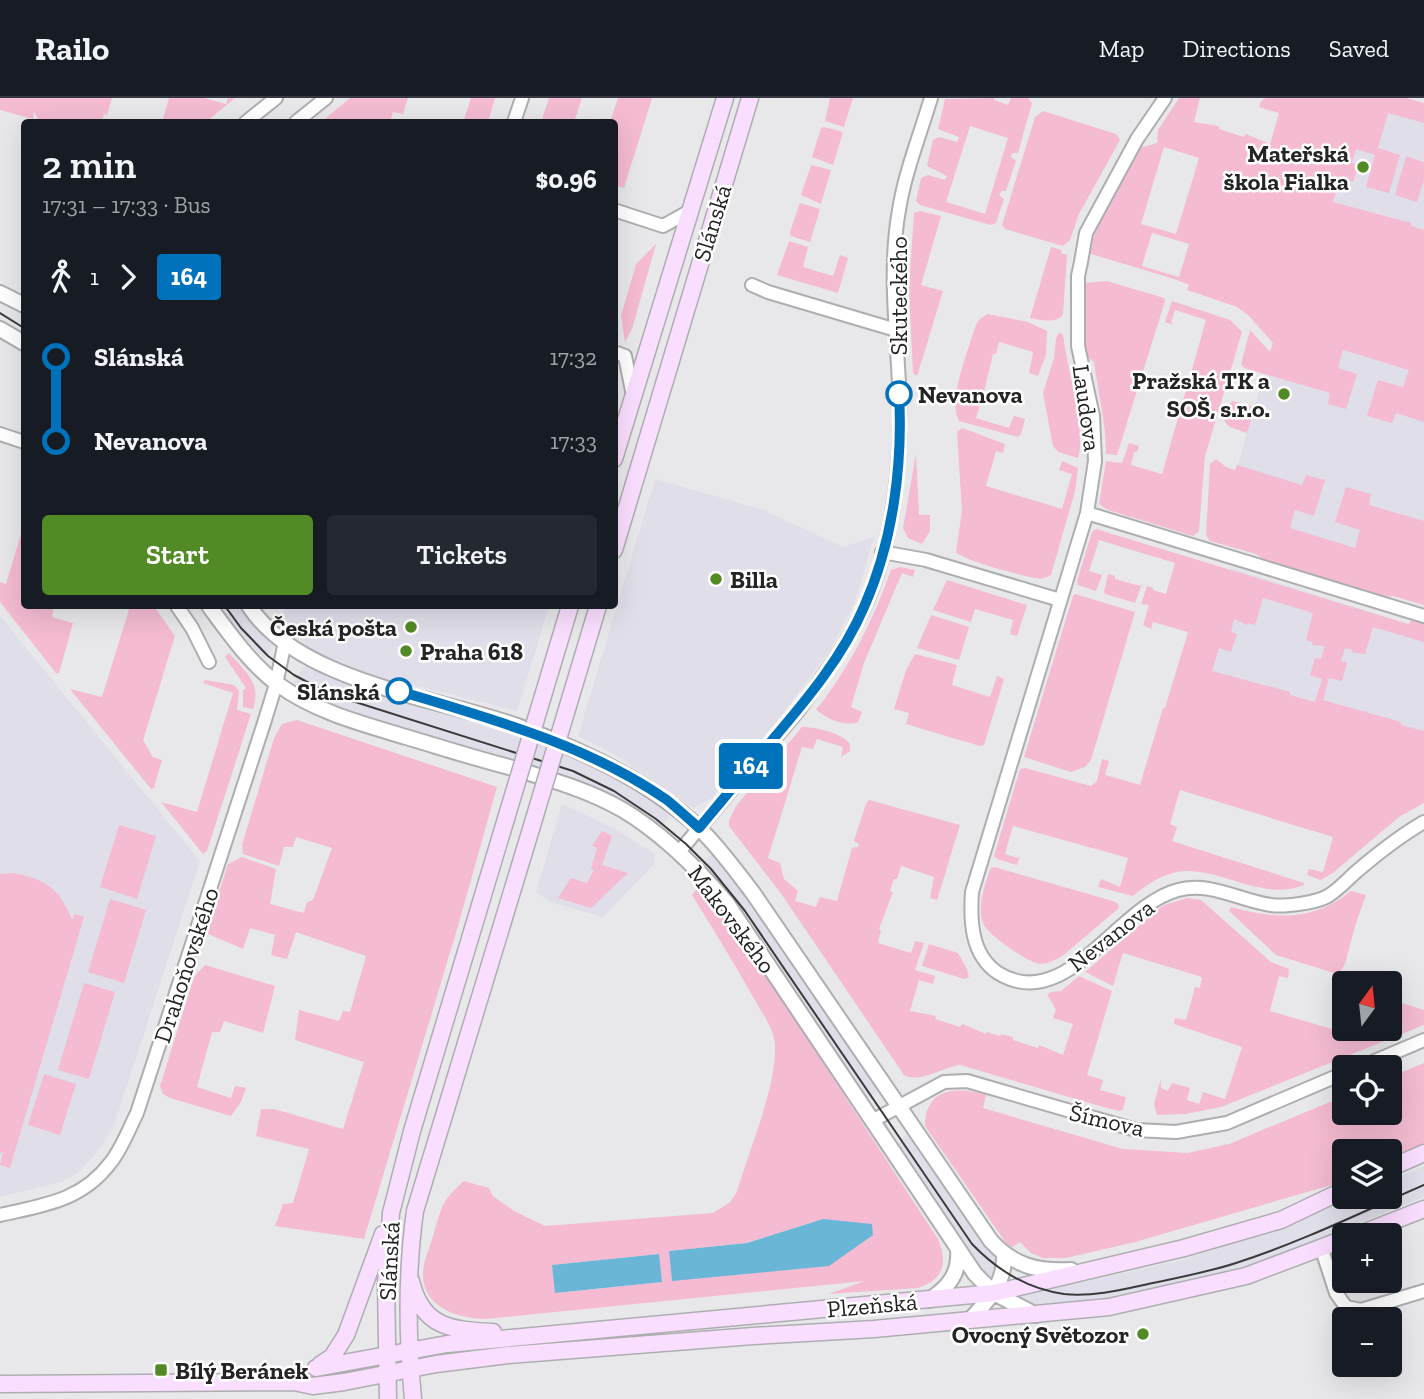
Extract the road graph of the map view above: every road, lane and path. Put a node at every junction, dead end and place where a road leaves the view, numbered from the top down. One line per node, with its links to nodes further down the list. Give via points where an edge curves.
1 (276, 98): 8 (street)
2 (326, 98): 9 (street)
3 (522, 98): 10 (street)
4 (725, 98): 12 (main road, Slánská)
5 (750, 98): 25 (main road, Slánská)
6 (931, 98): 17 (street, Skuteckého, via 898,210)
7 (1165, 98): 24 (street, Laudova, via 1086,233 1077,310 1078,346 1093,416 1095,461)
8 (250, 119)
9 (300, 119)
10 (515, 119)
11 (618, 211): 12 (street, via 663,226)
12 (690, 211): 20 (main road, Slánská)
13 (752, 285): 17 (street)
14 (0, 293): 15 (street)
15 (21, 304)
16 (0, 329): 18 (street)
17 (896, 330): 26 (street, Skuteckého, via 899,448)
18 (21, 341)
19 (618, 353): 20 (street, via 625,356)
20 (634, 397): 23 (main road, Slánská)
21 (0, 434): 22 (street)
22 (21, 441)
23 (618, 447)
24 (1087, 513): 27 (street, Nevanova); 33 (street)
25 (618, 537)
26 (882, 552): 27 (street, via 926,559); 38 (street, Skuteckého, via 864,609 837,657 798,711)
27 (1060, 600): 37 (street, Nevanova, via 972,892 972,931 981,957 996,971 1014,981 1054,979 1153,899 1180,889 1206,888 1273,906 1326,897)
28 (179, 609): 35 (street)
29 (210, 609): 36 (street, Makovského)
30 (252, 609): 34 (street, Makovského)
31 (569, 609): 49 (main road, Slánská, bridge)
32 (597, 609): 56 (main road, Slánská, bridge, via 415,1211)
33 (1424, 617)
34 (285, 642): 36 (street, Drahoňovského); 38 (street, Makovského, via 341,673 518,727 601,762 668,802)
35 (209, 662)
36 (276, 684): 39 (street, Makovského, via 344,717 562,783 625,811); 50 (street, Drahoňovského, via 137,1113 112,1161 86,1186 61,1202)
37 (1424, 822)
38 (699, 828): 39 (street, Skuteckého); 43 (street, Makovského, via 753,893)
39 (679, 852): 44 (street, Makovského, via 726,902)
40 (1424, 1040): 41 (street)
41 (1389, 1055)
42 (1332, 1078): 43 (street, Šímova, via 1227,1123 1176,1132 1136,1130 967,1081 944,1082)
43 (899, 1106): 44 (street, Šímova); 55 (street, Makovského, via 980,1229)
44 (872, 1121): 53 (street, Makovského)
45 (1424, 1153): 46 (main road)
46 (1402, 1163)
47 (1332, 1195): 57 (main road, Plzeňská, via 1281,1220)
48 (1424, 1209): 51 (main road)
49 (391, 1213): 65 (main road, Slánská); 66 (main road, via 346,1335 332,1357)
50 (0, 1215)
51 (1388, 1223)
52 (1332, 1243): 54 (main road, Plzeňská)
53 (958, 1247): 59 (street, Makovského); 60 (street, via 954,1276 944,1290)
54 (1321, 1247): 58 (street, via 1336,1293 1346,1307 1361,1310); 61 (main road, Plzeňská, via 1246,1276 1186,1291 1109,1307)
55 (1004, 1255): 57 (street, Makovského, via 1036,1270); 59 (street)
56 (408, 1267): 63 (main road, via 420,1303 443,1325 456,1330); 64 (main road, Slánská)
57 (1094, 1269): 59 (main road, Plzeňská)
58 (1424, 1291)
59 (994, 1293): 60 (main road, Plzeňská); 61 (street, Makovského); 62 (street)
60 (928, 1300): 63 (main road, Plzeňská)
61 (1035, 1315): 62 (main road, Plzeňská)
62 (968, 1321): 67 (main road, Plzeňská, via 549,1352)
63 (544, 1335): 64 (main road, Plzeňská)
64 (409, 1350): 65 (main road, Plzeňská); 67 (main road, Slánská)
65 (386, 1354): 66 (main road, Plzeňská); 68 (main road)
66 (316, 1367): 69 (main road, Plzeňská)
67 (410, 1369): 68 (main road, Plzeňská); 72 (main road, Slánská)
68 (386, 1375): 69 (main road, Plzeňská, via 313,1386); 71 (main road)
69 (294, 1382): 70 (main road, Plzeňská)
70 (0, 1384)
71 (388, 1399)
72 (413, 1399)

